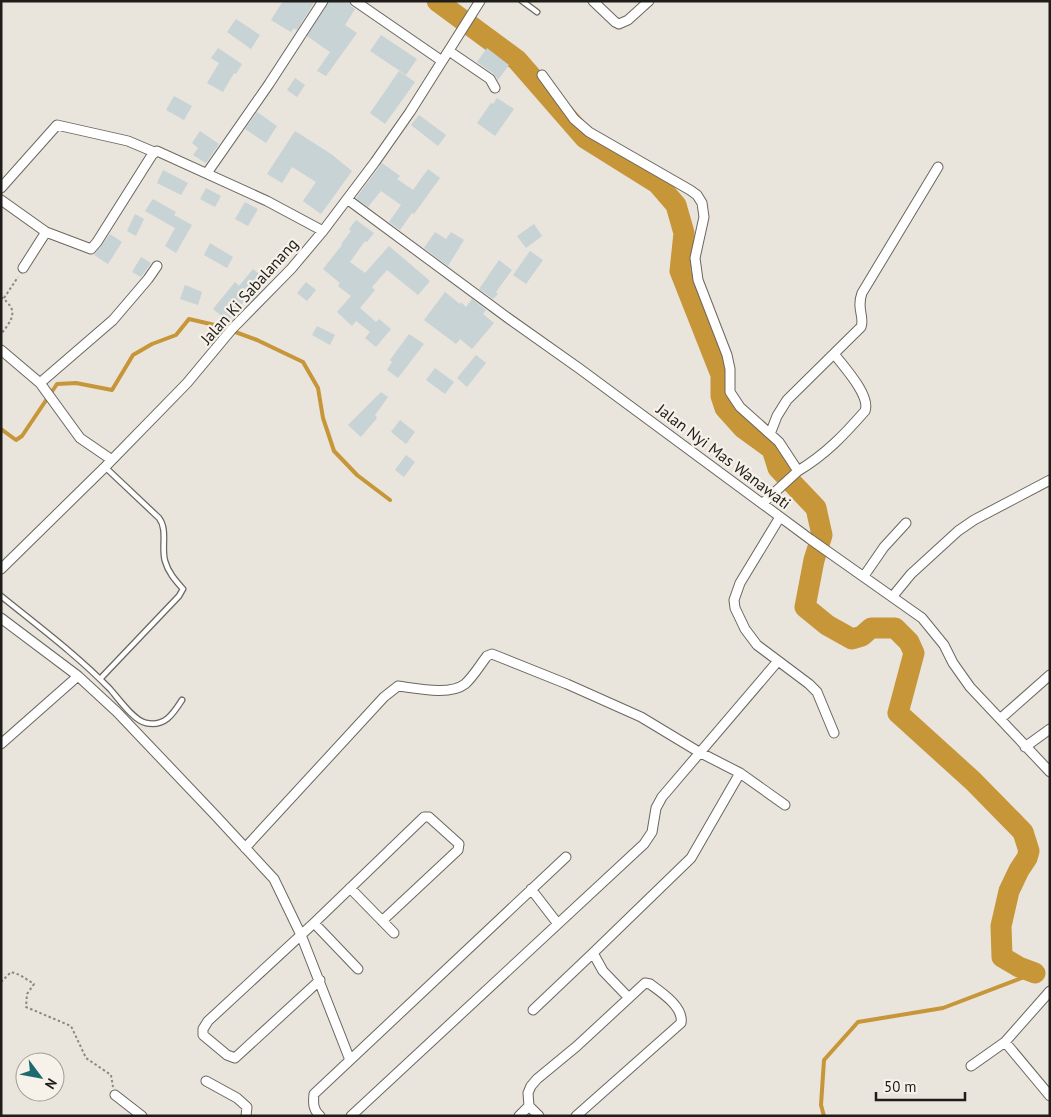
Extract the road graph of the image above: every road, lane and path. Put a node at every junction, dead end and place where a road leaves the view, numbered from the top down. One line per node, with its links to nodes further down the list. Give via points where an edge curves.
1 (323, 1): 14 (street)
2 (355, 1): 9 (street)
3 (480, 1): 8 (street, Jalan Ki Sabalanang)
4 (522, 1): 7 (lane)
5 (593, 1): 6 (street, via 619,24)
6 (648, 1)
7 (537, 12)
8 (449, 51): 9 (street, Jalan Ki Sabalanang); 11 (street, via 490,79)
9 (442, 61): 16 (street, Jalan Ki Sabalanang, via 390,141)
10 (542, 75): 27 (street, via 574,118 589,132 690,190 702,203 704,218 695,258 698,280 727,355 730,392 740,407)
11 (495, 88)
12 (154, 152): 14 (street, via 164,153); 15 (street, via 128,141 57,125); 19 (street, via 91,249)
13 (938, 167): 25 (street, via 862,293 858,302 863,322 861,327)
14 (206, 173): 18 (street)
15 (1, 188)
16 (347, 199): 18 (street, Jalan Ki Sabalanang); 31 (street, Jalan Nyi Mas Wanawati)
17 (1, 200): 19 (street)
18 (323, 231): 28 (street, Jalan Ki Sabalanang, via 187,383)
19 (46, 232): 21 (street)
20 (157, 266): 26 (street, via 113,320)
21 (23, 268): 22 (path)
22 (2, 298): 23 (path, via 12,307 13,316)
23 (1, 334)
24 (1, 350): 26 (street)
25 (835, 355): 27 (street, via 787,400 776,416); 29 (street, via 863,394 867,407 827,452)
26 (40, 383): 28 (street, via 80,438)
27 (770, 434): 29 (street, via 786,451)
28 (108, 464): 34 (street, Jalan Ki Sabalanang); 42 (lane, via 163,524 164,560 183,589)
29 (797, 473): 31 (street)
30 (1050, 480): 37 (street, via 958,531)
31 (762, 503): 32 (street, Jalan Nyi Mas Wanawati)
32 (780, 517): 35 (street, Jalan Nyi Mas Wanawati); 39 (street, via 750,564 734,600 745,629 757,645)
33 (906, 523): 35 (street)
34 (1, 569)
35 (864, 576): 37 (street, Jalan Nyi Mas Wanawati)
36 (1, 596): 42 (lane)
37 (893, 596): 44 (street, Jalan Nyi Mas Wanawati, via 930,627 970,687)
38 (1, 618): 40 (street)
39 (778, 661): 46 (street, via 817,692); 49 (street)
40 (78, 676): 47 (street); 53 (street, via 117,712)
41 (1050, 676): 44 (street)
42 (100, 679): 43 (lane, via 129,712 144,723 158,723 172,716)
43 (182, 700)
44 (1000, 719): 48 (street, Jalan Nyi Mas Wanawati)
45 (1050, 729): 48 (street)
46 (834, 733)
47 (1, 744)
48 (1025, 747): 50 (street, Jalan Nyi Mas Wanawati)
49 (699, 752): 51 (street); 53 (street, via 641,717 492,654 464,685 433,691 398,686 384,697); 59 (street, via 662,797 656,808 652,832 644,844)
50 (1050, 772)
51 (740, 773): 52 (street); 62 (street, via 691,858)
52 (785, 805)
53 (245, 848): 61 (street, via 274,879)
54 (566, 857): 56 (street)
55 (350, 888): 57 (street); 57 (street, via 425,817 431,818 459,844 458,850); 58 (street)
56 (531, 889): 59 (street); 70 (street)
57 (382, 921): 60 (street)
58 (314, 923): 61 (street); 63 (street)
59 (558, 924): 79 (street)
60 (394, 933)
61 (301, 935): 64 (street); 64 (street, via 208,1021 203,1035 226,1055 235,1058)
62 (594, 953): 67 (street, via 603,971); 68 (street)
63 (358, 969)
64 (320, 980): 70 (street)
65 (1, 982): 73 (path, via 11,972 34,984 27,994 26,1007 71,1026 86,1058 110,1075)
66 (1050, 991): 69 (street)
67 (628, 998): 75 (street, via 530,1086); 82 (street, via 645,983 650,984 677,1008 681,1022)
68 (533, 1010)
69 (1006, 1042): 71 (street); 74 (street)
70 (350, 1060): 78 (street, via 314,1094 313,1104)
71 (971, 1066)
72 (206, 1081): 77 (street, via 237,1098 247,1107)
73 (115, 1095): 76 (street)
74 (1050, 1096)
75 (529, 1106): 80 (street); 81 (street)
76 (142, 1116)
77 (246, 1116)
78 (320, 1116)
79 (351, 1116)
80 (519, 1116)
81 (540, 1116)
82 (576, 1116)

